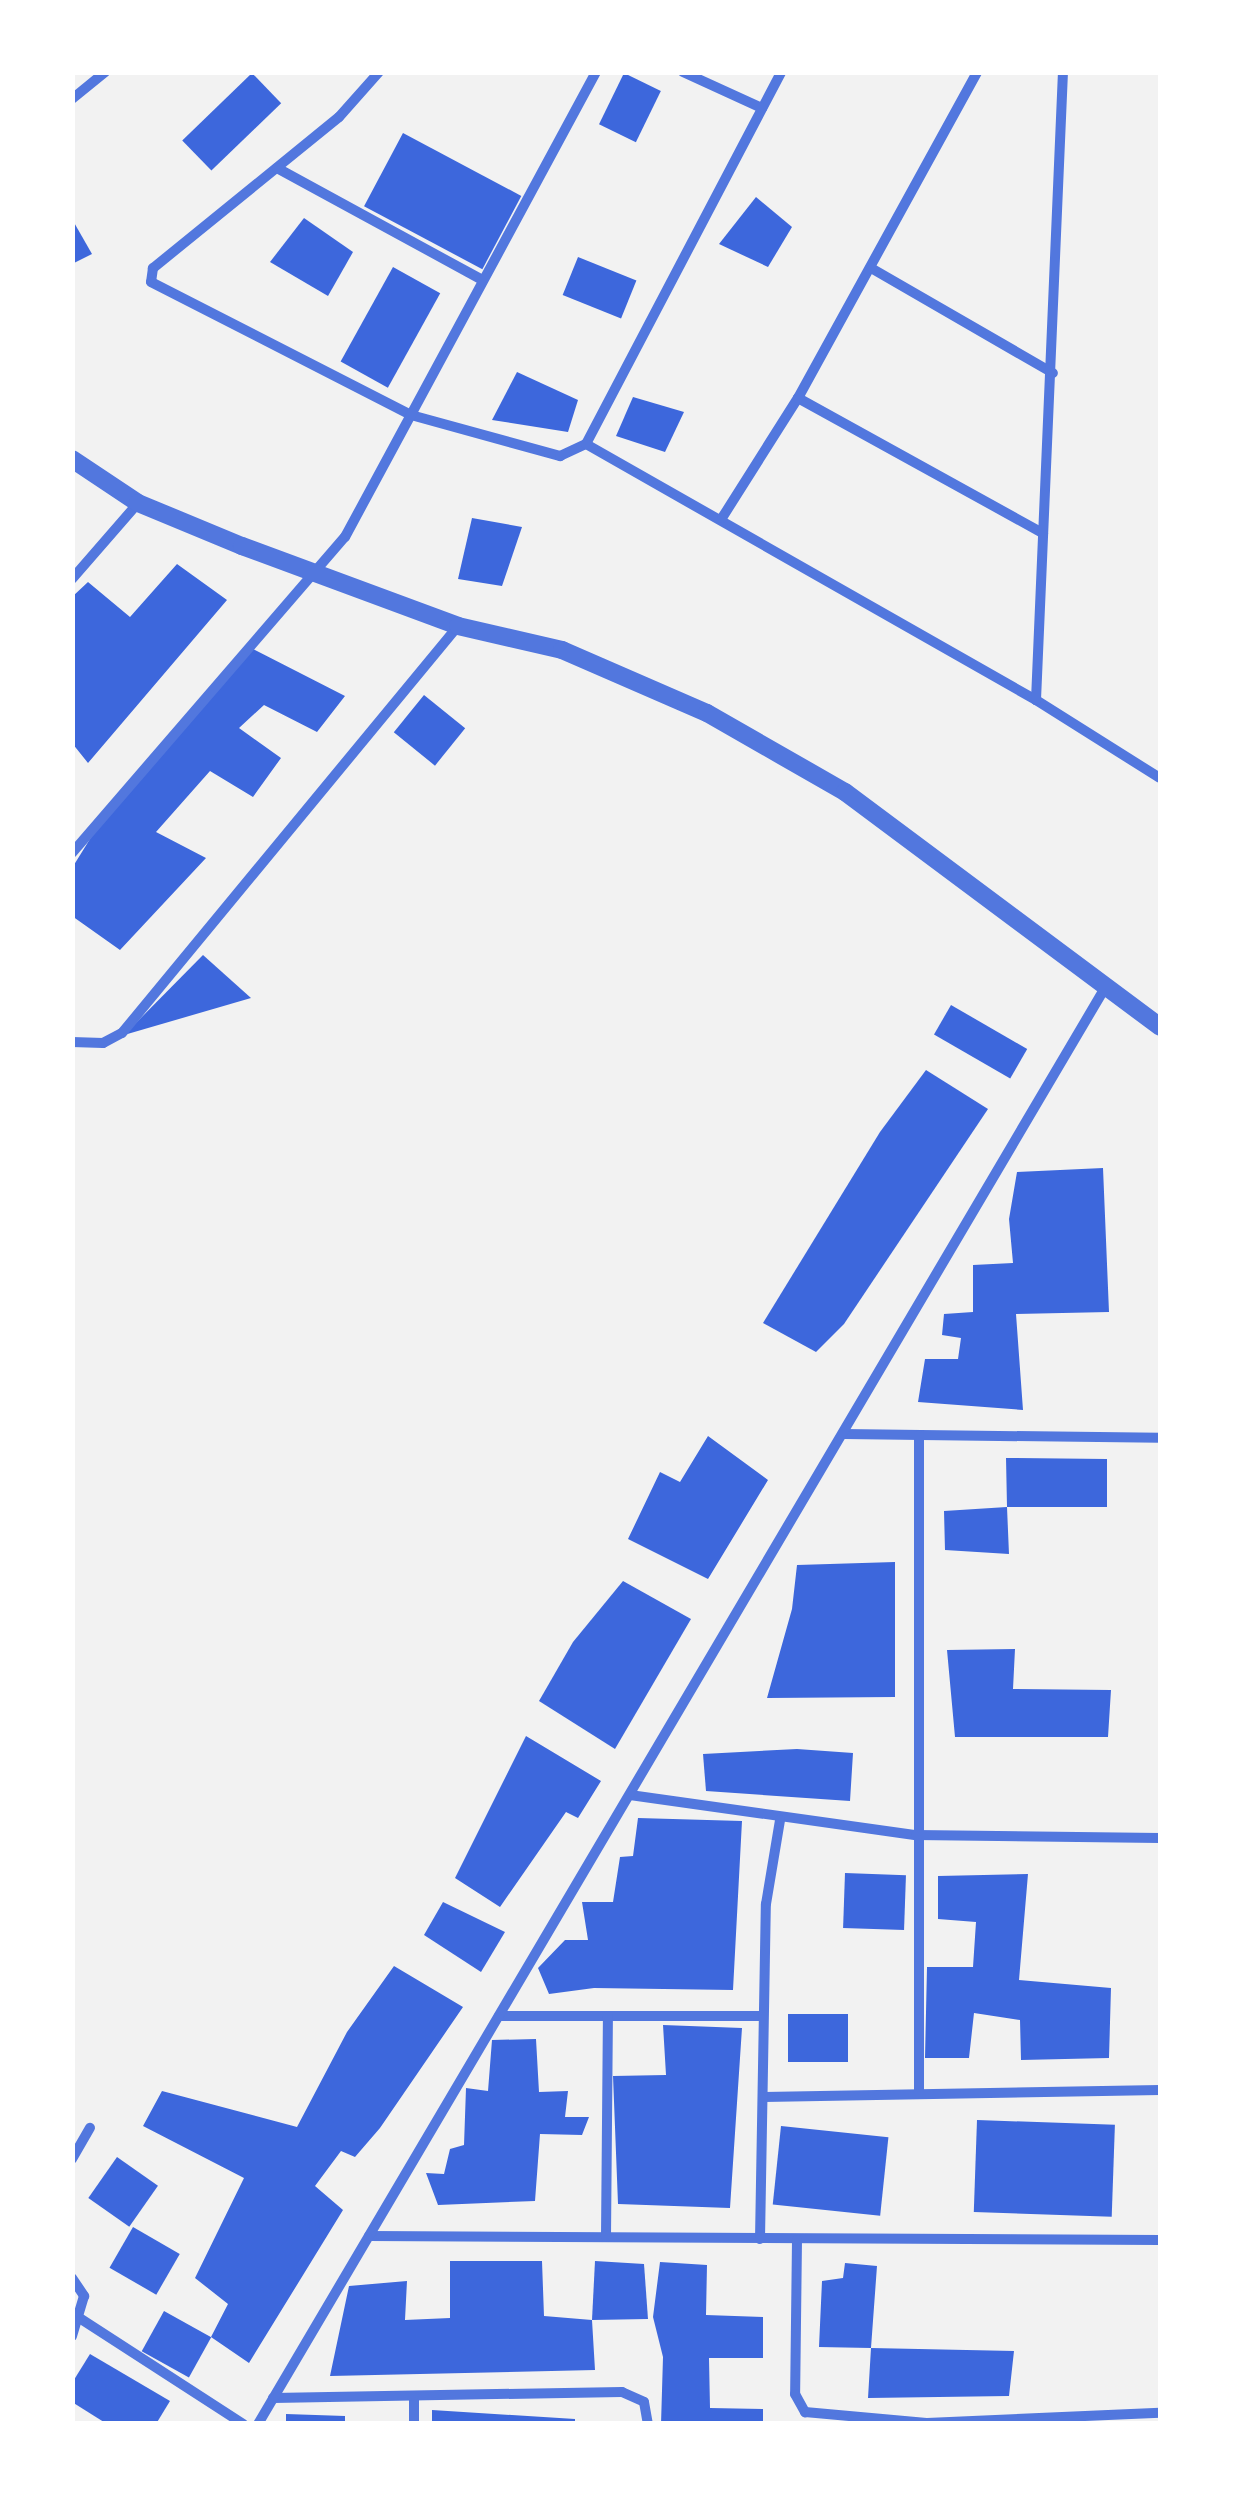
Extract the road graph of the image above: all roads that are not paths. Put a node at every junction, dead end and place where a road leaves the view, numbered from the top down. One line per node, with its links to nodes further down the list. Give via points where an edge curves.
1 (105, 72): 8 (street)
2 (379, 72): 10 (street, via 340,117)
3 (596, 72): 12 (street)
4 (683, 72): 9 (street)
5 (781, 72): 9 (street)
6 (977, 72): 11 (street)
7 (1063, 72): 13 (street)
8 (72, 99)
9 (762, 108): 16 (street)
10 (277, 168): 12 (street); 15 (street, via 153,268 151,282)
11 (871, 268): 13 (street); 14 (street)
12 (482, 280): 15 (street)
13 (1053, 373): 20 (street)
14 (798, 398): 19 (street); 20 (street)
15 (411, 415): 16 (street, via 548,455 571,454); 21 (street, via 345,537)
16 (586, 444): 19 (street)
17 (72, 459): 18 (street)
18 (138, 502): 21 (street); 22 (street)
19 (722, 518): 24 (street)
20 (1043, 533): 24 (street)
21 (310, 571): 23 (street); 26 (street)
22 (72, 578)
23 (458, 626): 27 (street, via 562,650 707,713 845,792); 29 (street, via 132,1023 103,1043)
24 (1036, 700): 25 (street)
25 (1160, 778)
26 (72, 852)
27 (1106, 986): 28 (street); 30 (street)
28 (1160, 1027)
29 (72, 1042)
30 (844, 1434): 31 (street); 33 (street)
31 (919, 1435): 32 (street); 35 (street)
32 (1160, 1438)
33 (630, 1795): 34 (street); 37 (street)
34 (780, 1820): 35 (street); 39 (street, via 770,1855)
35 (916, 1835): 36 (street); 41 (street)
36 (1160, 1838)
37 (499, 2016): 38 (street); 45 (street)
38 (608, 2016): 39 (street); 46 (street)
39 (762, 2016): 42 (street)
40 (1160, 2090): 41 (street)
41 (918, 2091): 42 (street)
42 (764, 2097): 47 (street)
43 (90, 2128): 44 (street)
44 (72, 2159)
45 (369, 2236): 46 (street); 54 (street)
46 (606, 2237): 47 (street)
47 (760, 2239): 48 (street)
48 (796, 2240): 49 (street); 56 (street, via 799,2407 821,2418)
49 (1160, 2240)
50 (72, 2278): 51 (street, via 84,2296)
51 (80, 2319): 52 (street); 57 (street)
52 (72, 2336)
53 (414, 2397): 54 (street); 59 (street); 60 (street, via 622,2392 644,2402)
54 (273, 2398): 58 (street)
55 (1160, 2413): 56 (street)
56 (928, 2423)
57 (243, 2424)
58 (258, 2424)
59 (414, 2424)
60 (648, 2424)

